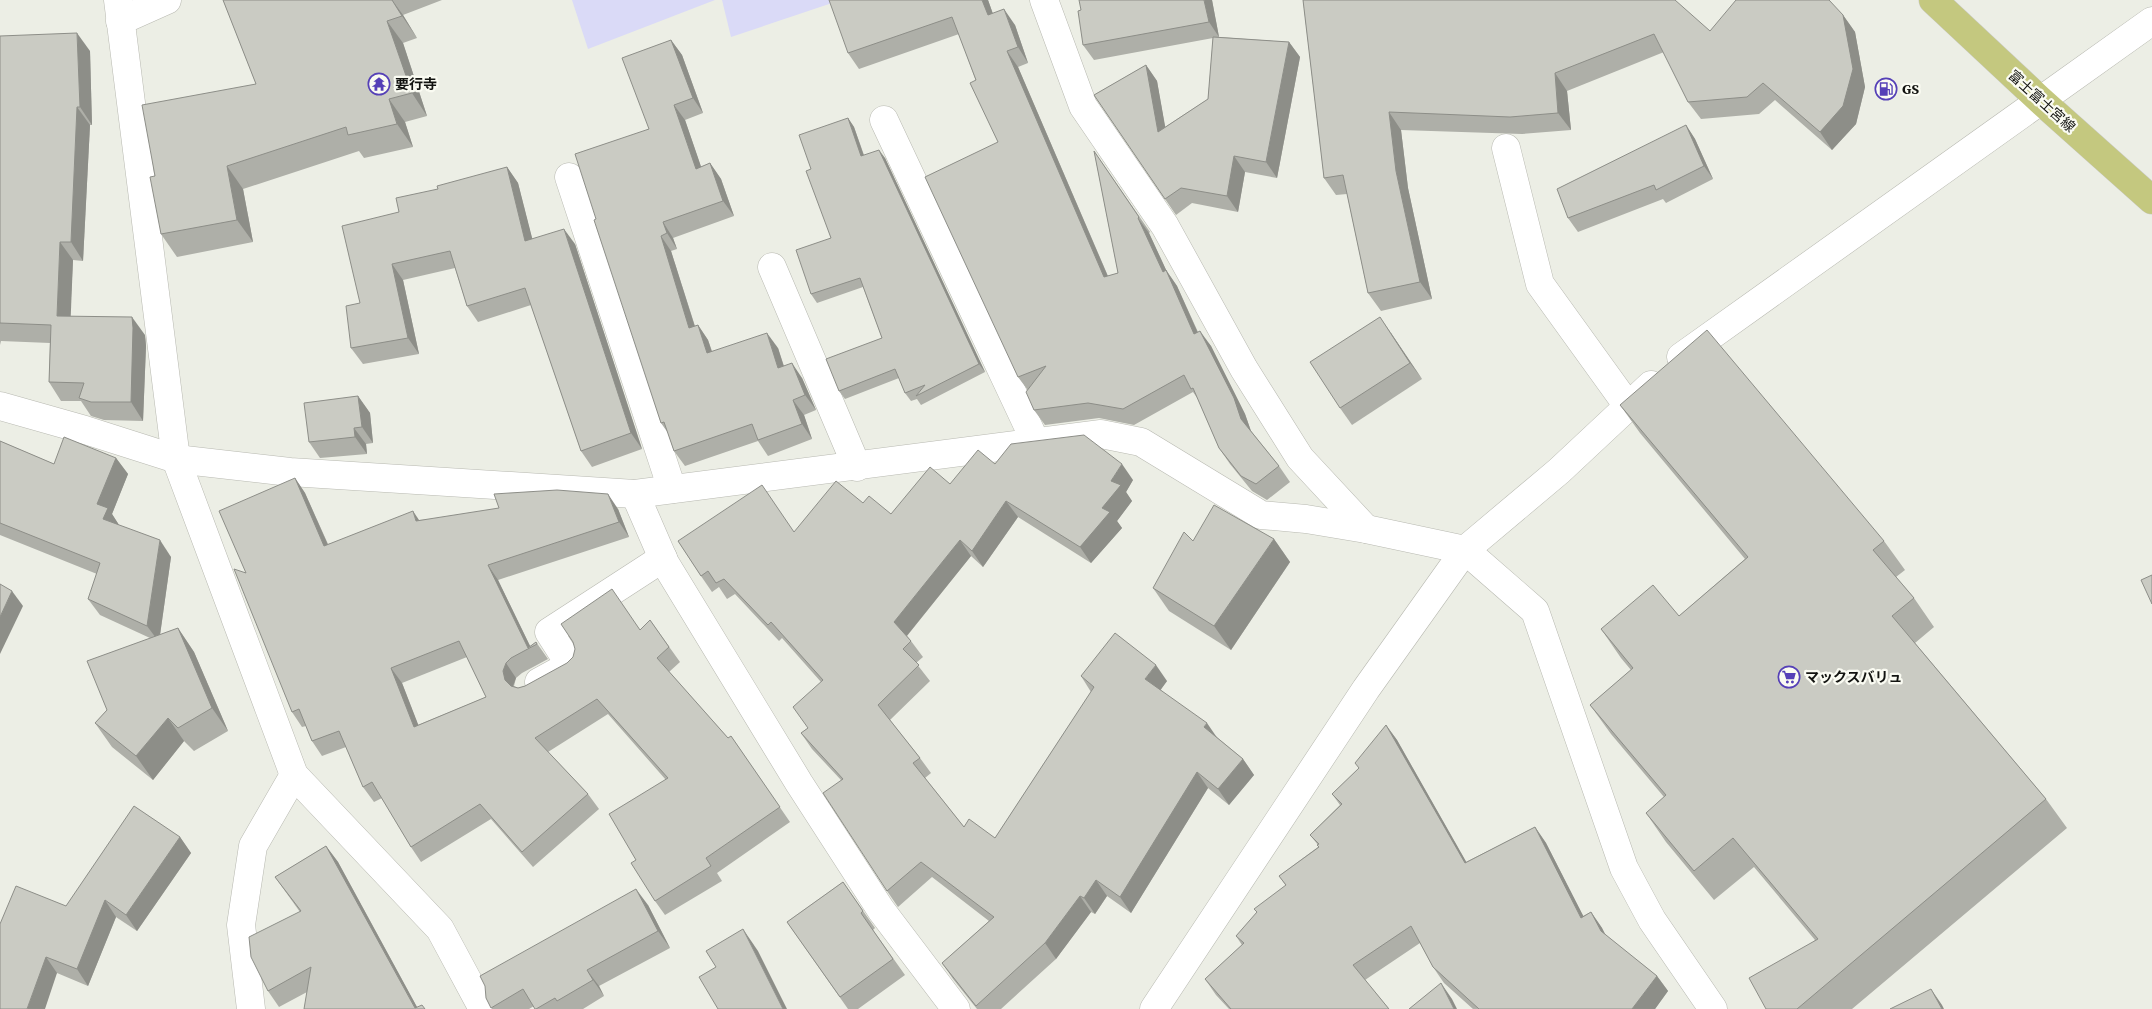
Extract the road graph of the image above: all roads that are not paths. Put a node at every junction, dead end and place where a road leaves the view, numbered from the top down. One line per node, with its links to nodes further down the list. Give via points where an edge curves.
1 (167, 0): 4 (street)
2 (1044, 0): 19 (street, via 1084,106 1165,226 1244,369 1300,458)
3 (1933, 0): 6 (main road, 富士富士宮線)
4 (119, 10): 15 (street)
5 (2152, 21): 6 (street)
6 (2040, 100): 10 (main road, 富士富士宮線); 13 (street, via 1679,358)
7 (884, 120): 14 (street)
8 (1506, 148): 13 (street, via 1540,284)
9 (569, 177): 17 (street)
10 (2152, 200)
11 (772, 266): 16 (street)
12 (0, 406): 15 (street)
13 (1628, 406): 20 (street, via 1559,471)
14 (1036, 443): 16 (street); 19 (street, via 1101,434 1141,442 1261,515)
15 (176, 459): 18 (street, via 290,472); 23 (street)
16 (857, 467): 17 (street)
17 (672, 489): 18 (street)
18 (634, 494): 21 (street)
19 (1366, 529): 20 (street)
20 (1465, 550): 24 (street, via 1534,611 1624,868); 28 (street, via 1361,697)
21 (663, 558): 22 (street, via 549,632 570,666); 27 (street, via 799,784 880,910)
22 (529, 687)
23 (294, 775): 25 (street, via 253,846 241,925); 26 (street, via 440,929)
24 (1705, 1006)
25 (251, 1009)
26 (483, 1009)
27 (956, 1009)
28 (1154, 1009)

